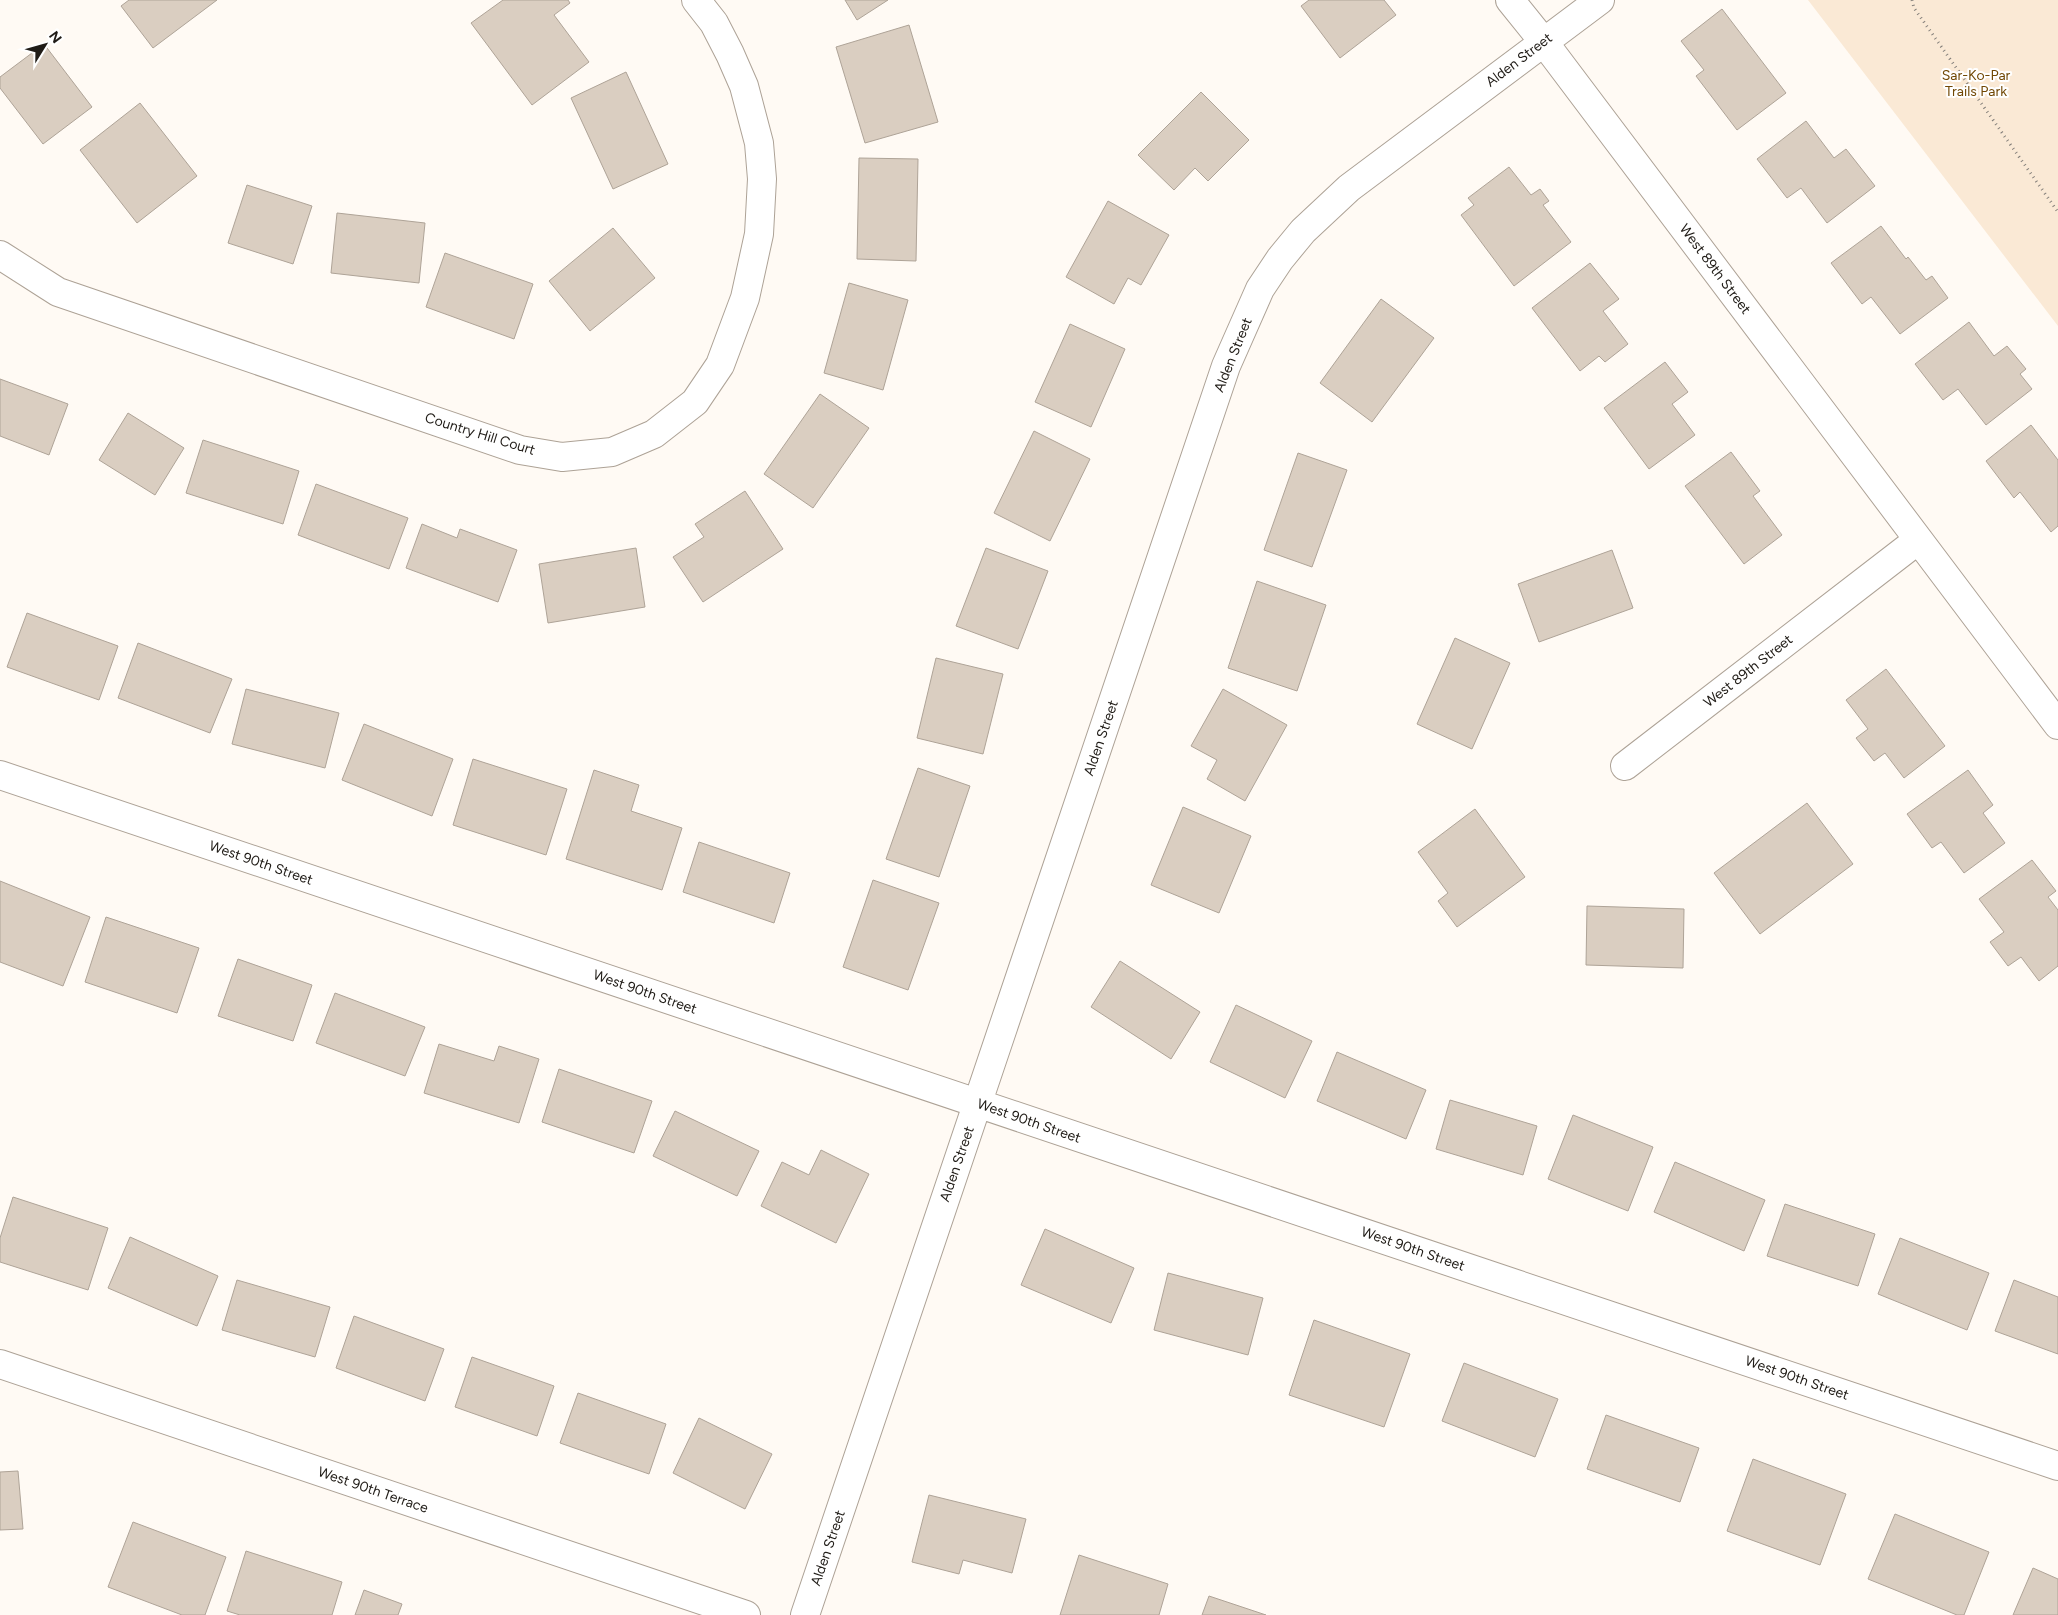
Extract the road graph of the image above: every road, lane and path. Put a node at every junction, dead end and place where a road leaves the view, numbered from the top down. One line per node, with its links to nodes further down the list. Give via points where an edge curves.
1 (696, 0): 7 (street, Country Hill Court, via 714,23 744,86 759,143 762,179 759,234 745,298 720,365 695,402 654,434 612,452 562,457 520,450 58,292)
2 (1510, 0): 5 (street, West 89th Street)
3 (1600, 0): 5 (street, Alden Street)
4 (1912, 0): 6 (path, via 1914,8)
5 (1544, 41): 8 (street, West 89th Street); 12 (street, Alden Street, via 1349,188 1303,231 1260,289 1226,366)
6 (2058, 212)
7 (0, 255)
8 (1918, 540): 9 (street, West 89th Street); 10 (street, West 89th Street)
9 (2058, 725)
10 (1625, 766)
11 (0, 775): 12 (street, West 90th Street)
12 (977, 1103): 14 (street, West 90th Street); 16 (street, Alden Street)
13 (0, 1364): 15 (street, West 90th Terrace)
14 (2058, 1466)
15 (746, 1615)
16 (805, 1615)

